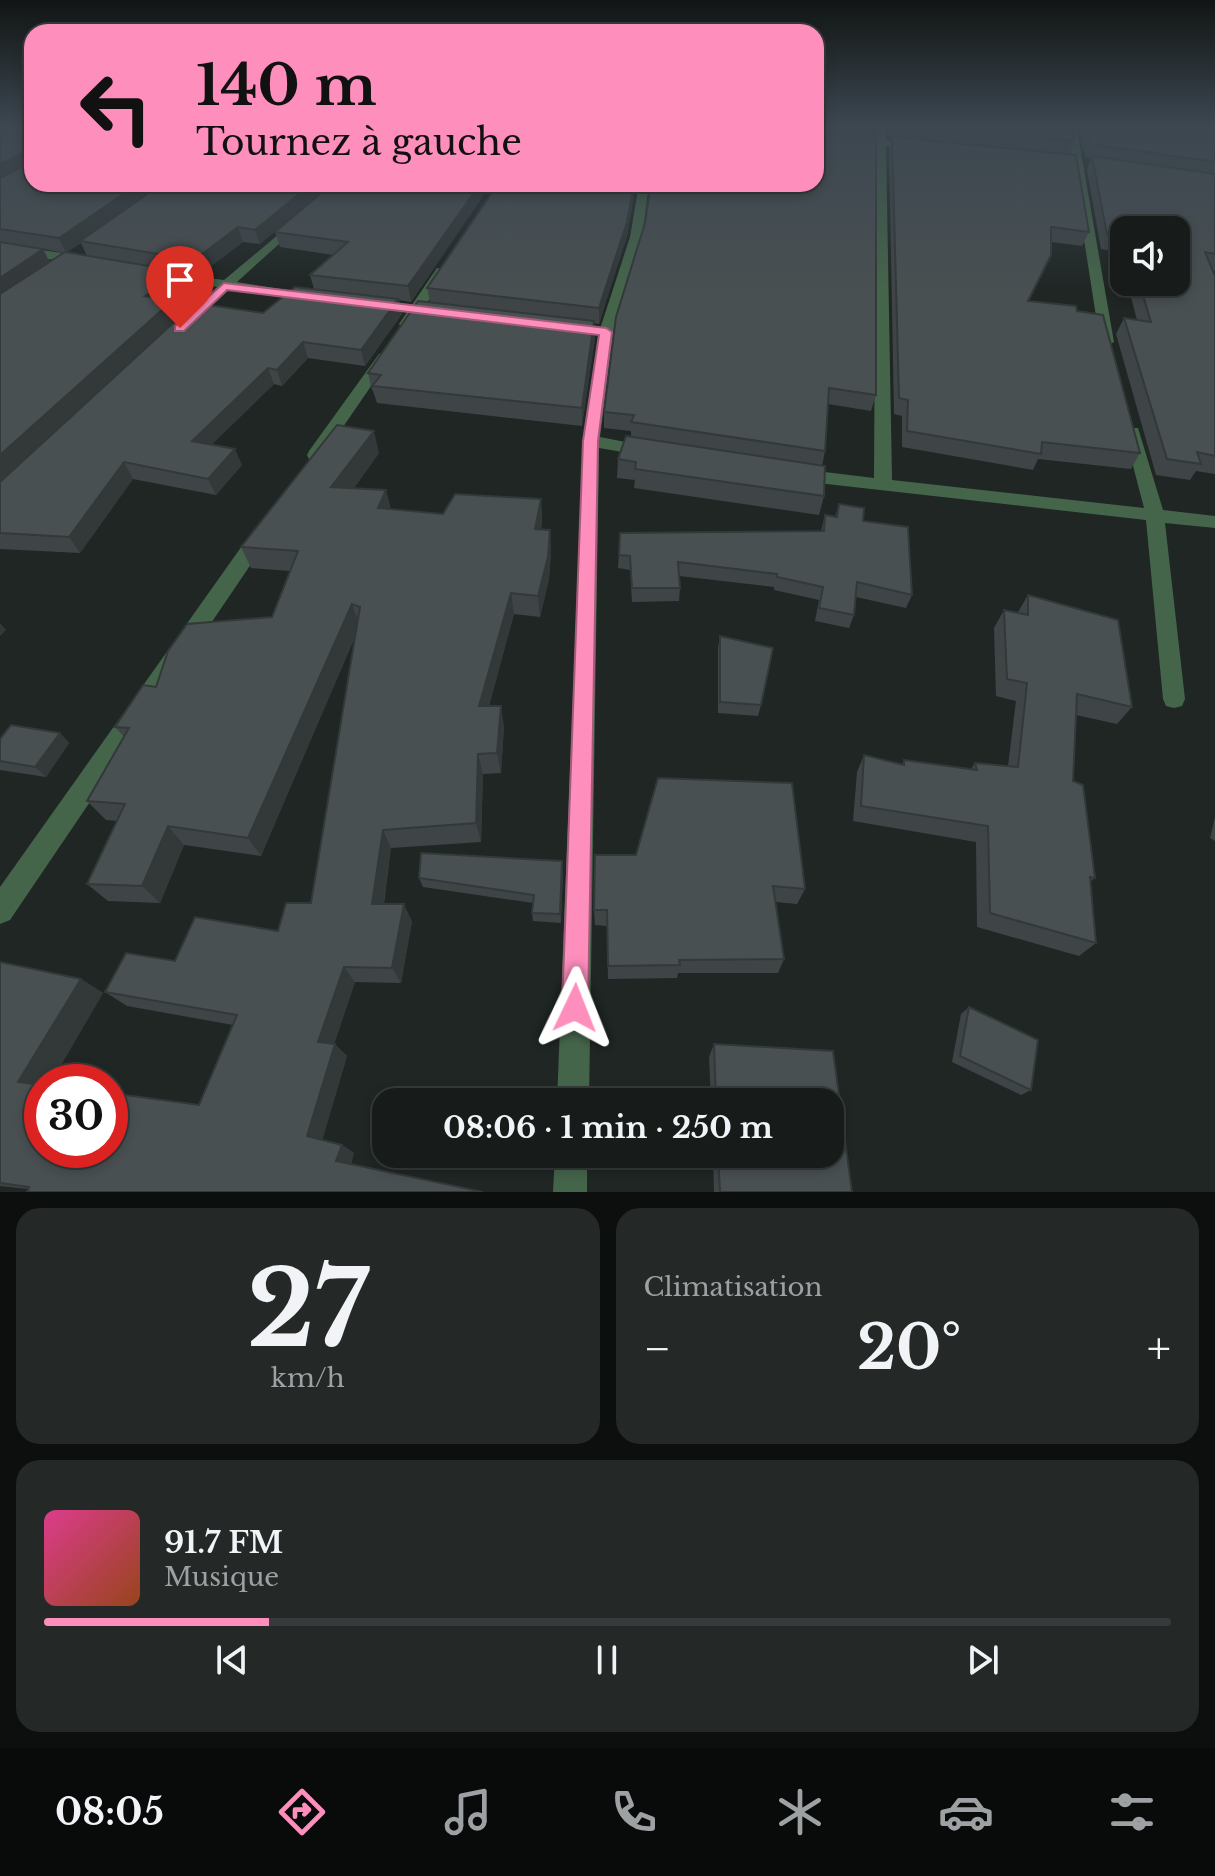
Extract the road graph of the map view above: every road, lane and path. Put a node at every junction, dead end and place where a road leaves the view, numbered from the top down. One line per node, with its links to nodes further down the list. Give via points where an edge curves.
1 (883, 180): 20 (street)
2 (1079, 180): 14 (street)
3 (643, 192): 16 (street, via 636,237 598,331)
4 (306, 215): 11 (street)
5 (0, 248): 8 (street)
6 (86, 249): 8 (street)
7 (449, 260): 18 (street)
8 (67, 262): 9 (street)
9 (103, 264)
10 (149, 272): 11 (street)
11 (224, 286): 12 (street); 13 (street)
12 (327, 300)
13 (180, 328)
14 (1110, 351)
15 (1126, 411): 21 (street)
16 (591, 441): 17 (street); 26 (street)
17 (666, 454)
18 (308, 465)
19 (788, 473): 20 (street)
20 (883, 486): 21 (street)
21 (1155, 515): 23 (street); 24 (street)
22 (272, 518): 25 (street)
23 (1215, 522)
24 (1174, 699)
25 (0, 910)
26 (573, 1088)
27 (571, 1168): 28 (street)
28 (570, 1192)

